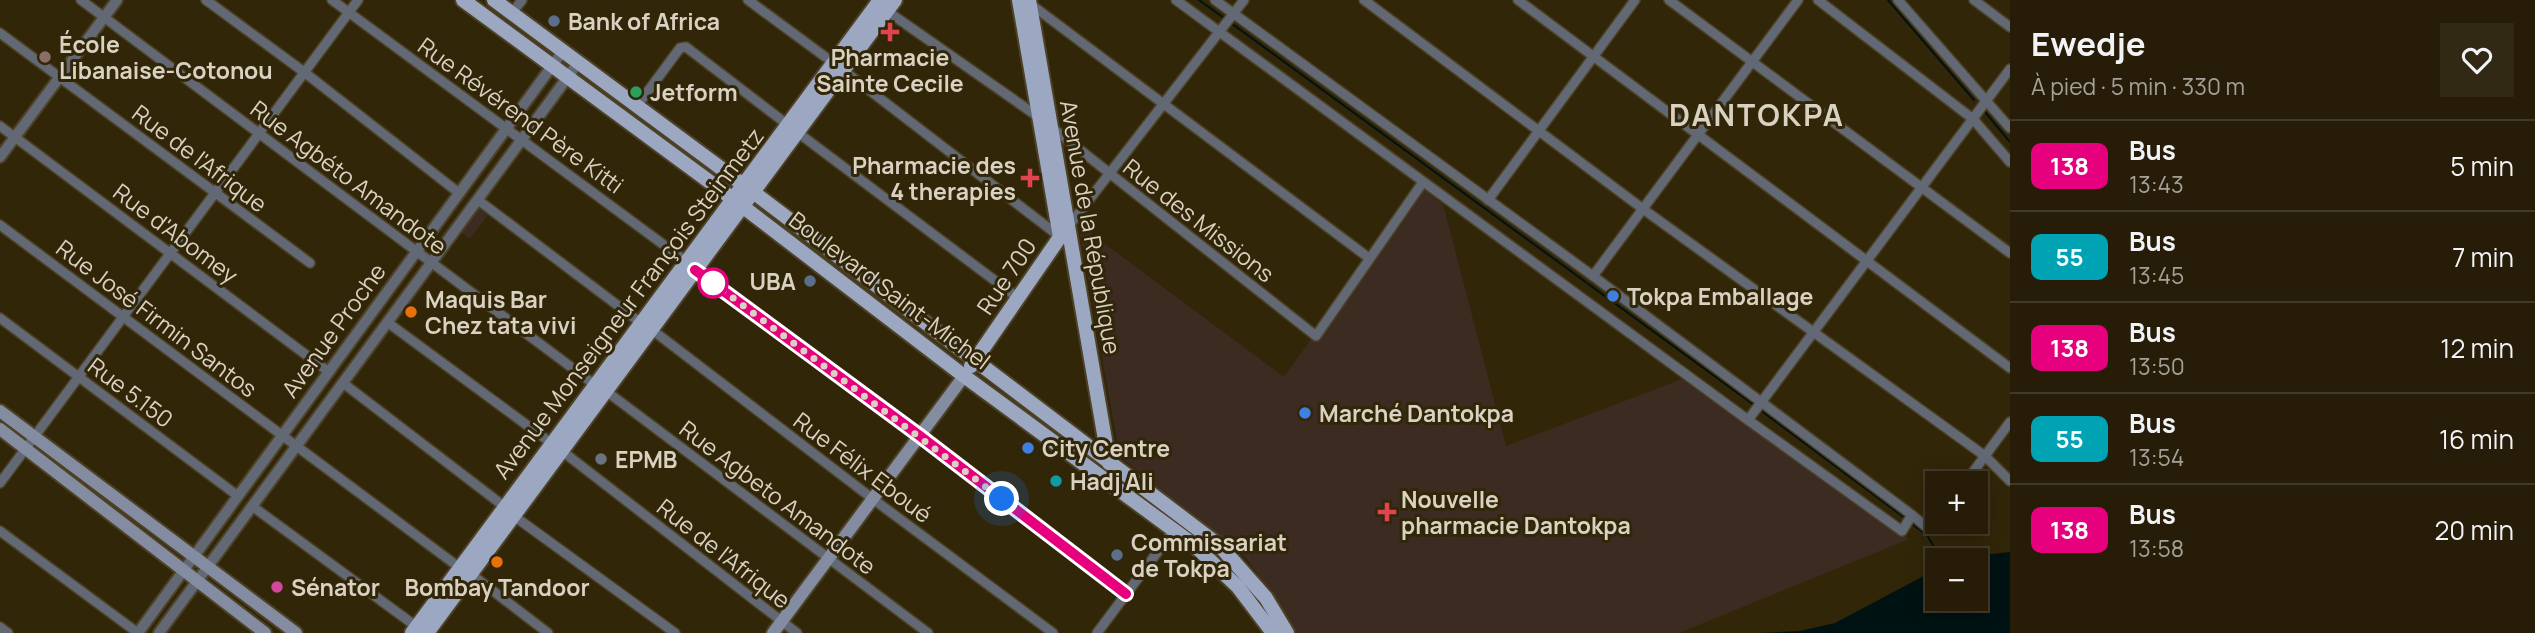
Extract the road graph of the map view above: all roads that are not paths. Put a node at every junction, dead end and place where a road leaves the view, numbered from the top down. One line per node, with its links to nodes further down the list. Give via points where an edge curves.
1 (80, 0): 26 (street, Rue Agbéto Amandote)
2 (117, 0): 26 (street)
3 (206, 0): 37 (street)
4 (332, 0): 23 (street, Rue Révérend Père Kitti)
5 (358, 0): 23 (street)
6 (463, 0): 34 (main road, Boulevard Saint-Michel)
7 (494, 0): 24 (main road, Boulevard Saint-Michel)
8 (522, 0): 24 (street)
9 (748, 0): 35 (street)
10 (1175, 0): 28 (street)
11 (1215, 0): 25 (street)
12 (1244, 0): 25 (street)
13 (1364, 0): 49 (street)
14 (1518, 0): 31 (street)
15 (1635, 0): 31 (street)
16 (1669, 0): 32 (street)
17 (1798, 0): 32 (street)
18 (1818, 0): 43 (street)
19 (1898, 0): 40 (street)
20 (1975, 0): 27 (street)
21 (1026, 1): 41 (street); 44 (main road, Avenue de la République)
22 (883, 3): 35 (main road, Avenue Monseigneur François Steinmetz); 44 (street, Rue des Missions)
23 (349, 12): 37 (street); 48 (street, Rue Révérend Père Kitti)
24 (512, 13): 30 (main road, Boulevard Saint-Michel)
25 (1233, 16): 28 (street); 63 (street)
26 (104, 18): 39 (street); 50 (street, Rue Agbéto Amandote)
27 (2010, 27)
28 (1221, 32): 41 (street); 57 (street)
29 (0, 33): 39 (street, Rue de l'Afrique)
30 (563, 51): 33 (main road, Boulevard Saint-Michel); 34 (street, Avenue Proche)
31 (1594, 56): 49 (street); 51 (street)
32 (1753, 61): 51 (street); 59 (street)
33 (578, 63): 38 (street, Avenue Proche); 42 (main road, Boulevard Saint-Michel)
34 (552, 66): 38 (main road, Boulevard Saint-Michel); 48 (street, Avenue Proche)
35 (839, 66): 46 (main road, Avenue Monseigneur François Steinmetz); 67 (street)
36 (2010, 69): 40 (street)
37 (304, 72): 50 (street); 60 (street)
38 (567, 77): 53 (street, Avenue Proche); 64 (main road, Boulevard Saint-Michel)
39 (59, 78): 52 (street); 61 (street, Rue de l'Afrique)
40 (1986, 102): 43 (street); 47 (street)
41 (1164, 105): 56 (street); 71 (street)
42 (637, 106): 46 (street, via 680,48 686,47); 58 (main road, Boulevard Saint-Michel)
43 (1973, 119): 55 (street); 59 (street)
44 (1045, 122): 56 (street, Rue des Missions); 67 (main road, Avenue de la République)
45 (0, 126): 52 (street, Rue d'Abomey)
46 (793, 128): 58 (main road, Avenue Monseigneur François Steinmetz); 77 (street)
47 (2010, 128)
48 (506, 129): 53 (street, Rue Révérend Père Kitti); 60 (street, Avenue Proche)
49 (1538, 132): 63 (street); 65 (street)
50 (259, 133): 61 (street); 68 (street, Rue Agbéto Amandote)
51 (1699, 133): 65 (street); 72 (street)
52 (15, 137): 54 (street); 69 (street, Rue d'Abomey)
53 (521, 140): 62 (street, Avenue Proche); 75 (street, Rue Révérend Père Kitti)
54 (0, 157)
55 (2010, 162)
56 (1110, 174): 67 (street); 71 (street, Rue des Missions, via 1316,336)
57 (1423, 182): 71 (street); 92 (street)
58 (748, 188): 64 (main road, Avenue Monseigneur François Steinmetz); 83 (main road, Boulevard Saint-Michel)
59 (1921, 188): 70 (street); 72 (street)
60 (459, 193): 68 (street, Avenue Proche)
61 (214, 194): 69 (street); 74 (street, Rue de l'Afrique)
62 (478, 200): 73 (street, Avenue Proche); 81 (street, Rue Félix Eboué)
63 (1488, 200): 76 (street)
64 (737, 203): 75 (main road, Avenue Monseigneur François Steinmetz); 87 (main road, Boulevard Saint-Michel)
65 (1643, 209): 76 (street); 82 (street)
66 (0, 225): 78 (street, Rue José Firmin Santos)
67 (1064, 232): 77 (main road, Rue 700); 102 (main road, Avenue de la République)
68 (416, 251): 73 (street, Rue Agbéto Amandote); 85 (street, Avenue Proche)
69 (170, 253): 78 (street); 85 (street, Rue d'Abomey)
70 (2010, 253)
71 (1369, 258)
72 (1867, 261): 82 (street); 84 (street)
73 (431, 262): 80 (street, Avenue Proche); 89 (street, Rue Agbéto Amandote)
74 (310, 263)
75 (691, 266): 81 (main road, Avenue Monseigneur François Steinmetz); 97 (street, Rue Révérend Père Kitti)
76 (1593, 276): 90 (street)
77 (1018, 298): 83 (main road, Rue 700)
78 (123, 316): 86 (street); 96 (street, Rue José Firmin Santos)
79 (0, 318): 86 (street, Rue 5.150)
80 (387, 322): 88 (street, Avenue Proche); 100 (street, Rue de l'Afrique)
81 (646, 327): 89 (main road, Avenue Monseigneur François Steinmetz); 107 (street, Rue Félix Eboué)
82 (1813, 333): 90 (street); 101 (street)
83 (976, 360): 87 (main road, Rue 700); 102 (main road, Boulevard Saint-Michel)
84 (2010, 368)
85 (329, 372): 96 (street, Avenue Proche)
86 (78, 376): 95 (street); 106 (street, Rue 5.150)
87 (964, 376): 97 (main road); 112 (main road, Boulevard Saint-Michel)
88 (344, 383): 98 (street, Avenue Proche); 109 (street)
89 (601, 388): 100 (main road, Avenue Monseigneur François Steinmetz); 115 (street, Rue Agbeto Amandote)
90 (1762, 402): 92 (street); 110 (street)
91 (0, 411): 95 (main road)
92 (1748, 421): 110 (street, via 1902,531)
93 (2010, 422): 101 (street)
94 (0, 429): 99 (main road)
95 (34, 436): 99 (street); 114 (main road)
96 (282, 436): 98 (street, Rue José Firmin Santos); 106 (street, Avenue Proche)
97 (920, 436): 107 (main road); 120 (street, Rue Révérend Père Kitti)
98 (296, 446): 108 (street, Avenue Proche); 118 (street, Rue José Firmin Santos)
99 (26, 447): 105 (street); 117 (main road)
100 (557, 448): 109 (main road, Avenue Monseigneur François Steinmetz); 121 (street, Rue de l'Afrique)
101 (1985, 456): 103 (street); 104 (street)
102 (1109, 463): 137 (main road, Boulevard Saint-Michel, via 1229,554 1266,598)
103 (1974, 471)
104 (2010, 481)
105 (0, 483)
106 (238, 496): 114 (street, Avenue Proche)
107 (873, 499): 115 (main road); 134 (street, Rue Félix Eboué)
108 (252, 506): 116 (street, Avenue Proche); 123 (street)
109 (509, 512): 118 (main road, Avenue Monseigneur François Steinmetz); 130 (street)
110 (1912, 515): 111 (street)
111 (1925, 526)
112 (1174, 530): 120 (street); 136 (main road, Boulevard Saint-Michel, via 1238,587)
113 (0, 531): 125 (street)
114 (194, 556): 116 (main road); 117 (street, Avenue Proche)
115 (828, 559): 121 (main road); 133 (street, Rue Agbeto Amandote)
116 (207, 567): 119 (street, Avenue Proche); 128 (main road)
117 (183, 571): 119 (main road); 125 (street, Avenue Proche)
118 (465, 571): 123 (main road, Avenue Monseigneur François Steinmetz); 129 (street, Rue José Firmin Santos)
119 (196, 582): 126 (street, Avenue Proche); 127 (main road)
120 (1126, 594): 135 (street)
121 (782, 622): 131 (main road); 132 (street, Rue de l'Afrique)
122 (0, 627): 124 (street)
123 (419, 631)
124 (8, 633)
125 (138, 633)
126 (159, 633)
127 (265, 633)
128 (296, 633)
129 (548, 633)
130 (675, 633)
131 (773, 633)
132 (797, 633)
133 (928, 633)
134 (1053, 633)
135 (1097, 633)
136 (1273, 633)
137 (1287, 633)

